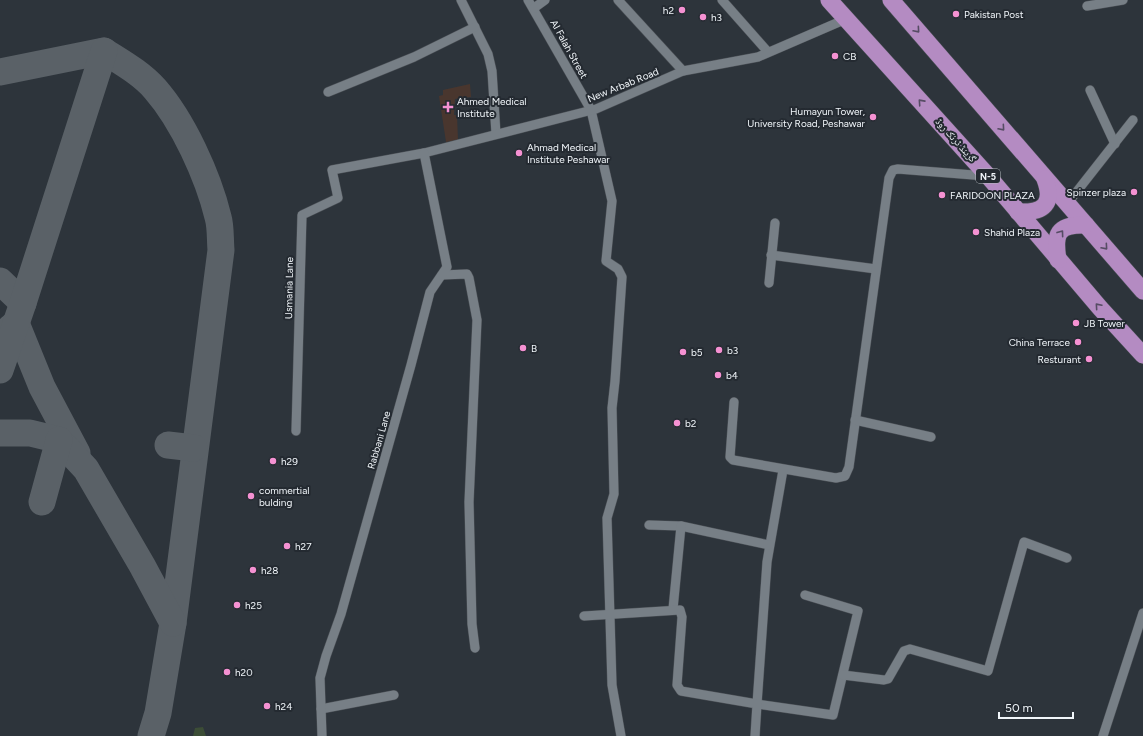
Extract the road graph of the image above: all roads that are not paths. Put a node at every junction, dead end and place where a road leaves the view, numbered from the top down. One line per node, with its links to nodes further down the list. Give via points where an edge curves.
1 (461, 0): 12 (street)
2 (528, 0): 10 (street, Al Falah Street)
3 (545, 0): 10 (street)
4 (618, 0): 14 (street)
5 (722, 0): 13 (street)
6 (829, 0): 11 (highway, گرینڈ ٹرنک روڈ / N-5)
7 (891, 0): 24 (highway, one-way to 24)
8 (1123, 0): 9 (street)
9 (1087, 6)
10 (534, 8): 17 (street, Al Falah Street)
11 (846, 19): 13 (street, New Arbab Road); 23 (highway, گرینڈ ٹرنک روڈ / N-5, one-way to 11)
12 (474, 27): 16 (street, via 414,57); 19 (street, via 488,54 492,71)
13 (768, 52): 14 (street, New Arbab Road)
14 (683, 71): 17 (street, New Arbab Road)
15 (1090, 90): 20 (street)
16 (328, 92)
17 (591, 110): 19 (street, New Arbab Road); 47 (street, Al Falah Street, via 612,201 606,261 618,269 622,277 616,382 612,408 614,494 607,518)
18 (1133, 120): 20 (street)
19 (496, 134): 21 (street, New Arbab Road)
20 (1115, 144): 25 (street)
21 (424, 153): 22 (street, New Arbab Road); 32 (street, Rabbani Lane, via 447,267)
22 (332, 170): 38 (street, Usmania Lane, via 338,198 302,215)
23 (988, 176): 26 (highway, گرینڈ ٹرنک روڈ / N-5); 31 (street, via 892,170)
24 (1045, 178): 25 (highway); 26 (highway, via 1050,191 1045,205 1033,212)
25 (1067, 204): 28 (highway)
26 (1018, 212): 30 (highway, گرینڈ ٹرنک روڈ / N-5)
27 (775, 223): 29 (street)
28 (1086, 225): 30 (highway, one-way to 28, via 1055,242 1058,234 1070,225); 34 (highway, one-way to 34)
29 (772, 255): 31 (street); 33 (street)
30 (1058, 260): 35 (highway, گرینڈ ٹرنک روڈ / N-5, one-way to 30)
31 (876, 269): 37 (street)
32 (442, 275): 50 (street, via 467,274 477,320 469,502 472,624); 54 (street, Rabbani Lane, via 430,292 343,606 326,656 320,678)
33 (769, 283)
34 (1143, 291)
35 (1143, 355)
36 (734, 402): 40 (street, via 731,459)
37 (855, 420): 39 (street); 40 (street, via 849,467 845,476 836,478)
38 (296, 431)
39 (930, 437)
40 (783, 470): 43 (street)
41 (649, 525): 42 (street)
42 (681, 526): 43 (street); 46 (street)
43 (769, 545): 53 (street)
44 (1067, 558): 51 (street, via 1024,542 988,671 910,649 904,651 888,679)
45 (805, 595): 51 (street, via 858,611)
46 (673, 609): 47 (street); 53 (street, via 680,610 682,617 677,685 681,691)
47 (610, 613): 49 (street); 56 (street, via 612,685)
48 (1143, 613): 58 (street)
49 (584, 616)
50 (475, 648)
51 (843, 675): 53 (street, via 833,715)
52 (394, 695): 54 (street)
53 (757, 704): 57 (street)
54 (321, 709): 55 (street, Rabbani Lane)
55 (322, 736)
56 (621, 736)
57 (755, 736)
58 (1103, 736)

